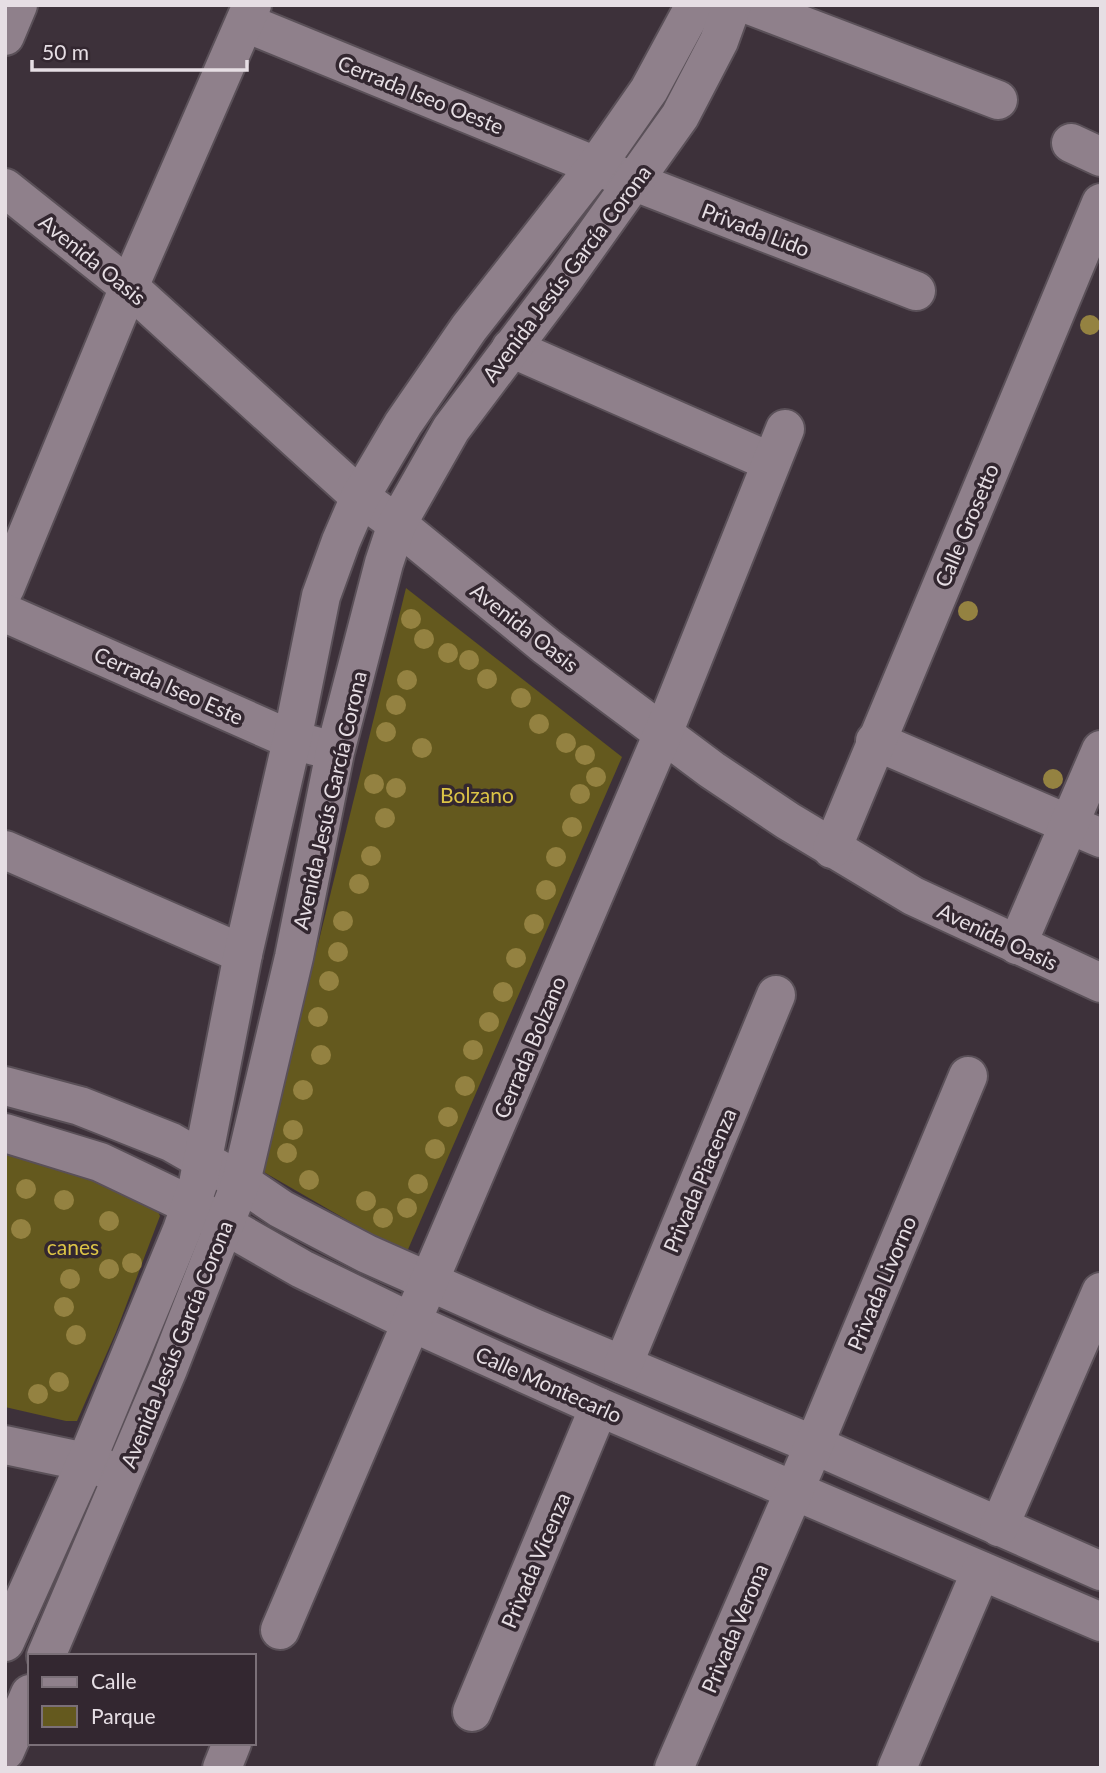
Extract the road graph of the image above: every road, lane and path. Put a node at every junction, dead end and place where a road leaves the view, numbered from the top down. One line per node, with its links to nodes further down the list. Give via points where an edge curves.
1 (18, 5): 6 (street)
2 (695, 5): 8 (street, Avenida Jesús García Corona, via 649,90)
3 (732, 5): 9 (street, Avenida Jesús García Corona, via 696,88)
4 (749, 5): 7 (street)
5 (249, 14): 8 (street, Cerrada Iseo Oeste); 12 (street, Cerrada Iseo Oeste)
6 (5, 36)
7 (998, 100)
8 (596, 166): 9 (street, Privada Lido); 15 (street, Avenida Jesús García Corona, via 470,328)
9 (635, 182): 13 (street, Privada Lido); 14 (street, Avenida Jesús García Corona)
10 (5, 188): 12 (street, Avenida Oasis)
11 (1101, 203): 21 (street, Calle Grosetto)
12 (129, 287): 15 (street, Avenida Oasis); 17 (street)
13 (916, 291)
14 (511, 348): 16 (street, Avenida Jesús García Corona, via 451,429); 19 (street, Cerrada Bolzano, via 778,445)
15 (360, 497): 16 (street, Avenida Oasis); 20 (street, Avenida Jesús García Corona, via 321,596)
16 (397, 524): 19 (street, Avenida Oasis, via 547,646); 23 (street, Avenida Jesús García Corona)
17 (5, 588)
18 (5, 613): 20 (street, Cerrada Iseo Este)
19 (664, 732): 26 (street, Avenida Oasis, via 712,770); 38 (street, Cerrada Bolzano)
20 (292, 740): 23 (street, Cerrada Iseo Este); 28 (street, Avenida Jesús García Corona)
21 (875, 741): 24 (street); 26 (street, Calle Grosetto)
22 (1101, 750): 24 (street)
23 (335, 752): 35 (street, Avenida Jesús García Corona, via 291,970)
24 (1085, 832): 27 (street)
25 (5, 849): 28 (street)
26 (832, 849): 27 (street, Avenida Oasis, via 913,896)
27 (1017, 945): 29 (street, Avenida Oasis)
28 (243, 954): 34 (street, Avenida Jesús García Corona)
29 (1101, 983)
30 (776, 995): 41 (street, Privada Piacenza)
31 (968, 1076): 44 (street, Privada Livorno)
32 (5, 1086): 34 (street, via 80,1106 171,1142)
33 (5, 1133): 36 (street, Calle Montecarlo, via 100,1162)
34 (204, 1161): 35 (street); 36 (street, Avenida Jesús García Corona)
35 (241, 1182): 37 (street, Avenida Jesús García Corona); 38 (street, via 281,1209)
36 (190, 1205): 37 (street, Calle Montecarlo); 45 (street, Avenida Jesús García Corona)
37 (225, 1226): 40 (street, Calle Montecarlo); 46 (street, Avenida Jesús García Corona)
38 (429, 1282): 40 (street, Cerrada Bolzano); 41 (street)
39 (1101, 1292): 48 (street)
40 (411, 1322): 42 (street, Calle Montecarlo); 52 (street, Cerrada Bolzano)
41 (623, 1365): 44 (street)
42 (598, 1407): 47 (street, Calle Montecarlo); 56 (street, Privada Vicenza)
43 (5, 1445): 45 (street)
44 (814, 1445): 47 (street, Privada Livorno); 48 (street)
45 (86, 1462): 46 (street); 53 (street, Avenida Jesús García Corona)
46 (124, 1475): 54 (street, Avenida Jesús García Corona)
47 (793, 1489): 50 (street, Calle Montecarlo); 60 (street, Privada Verona)
48 (999, 1527): 49 (street)
49 (1101, 1571)
50 (981, 1572): 51 (street, Calle Montecarlo); 61 (street)
51 (1101, 1622)
52 (280, 1630)
53 (5, 1642)
54 (47, 1654)
55 (28, 1699): 58 (street)
56 (472, 1712)
57 (231, 1745): 59 (street)
58 (5, 1751)
59 (222, 1768)
60 (674, 1768)
61 (897, 1768)

